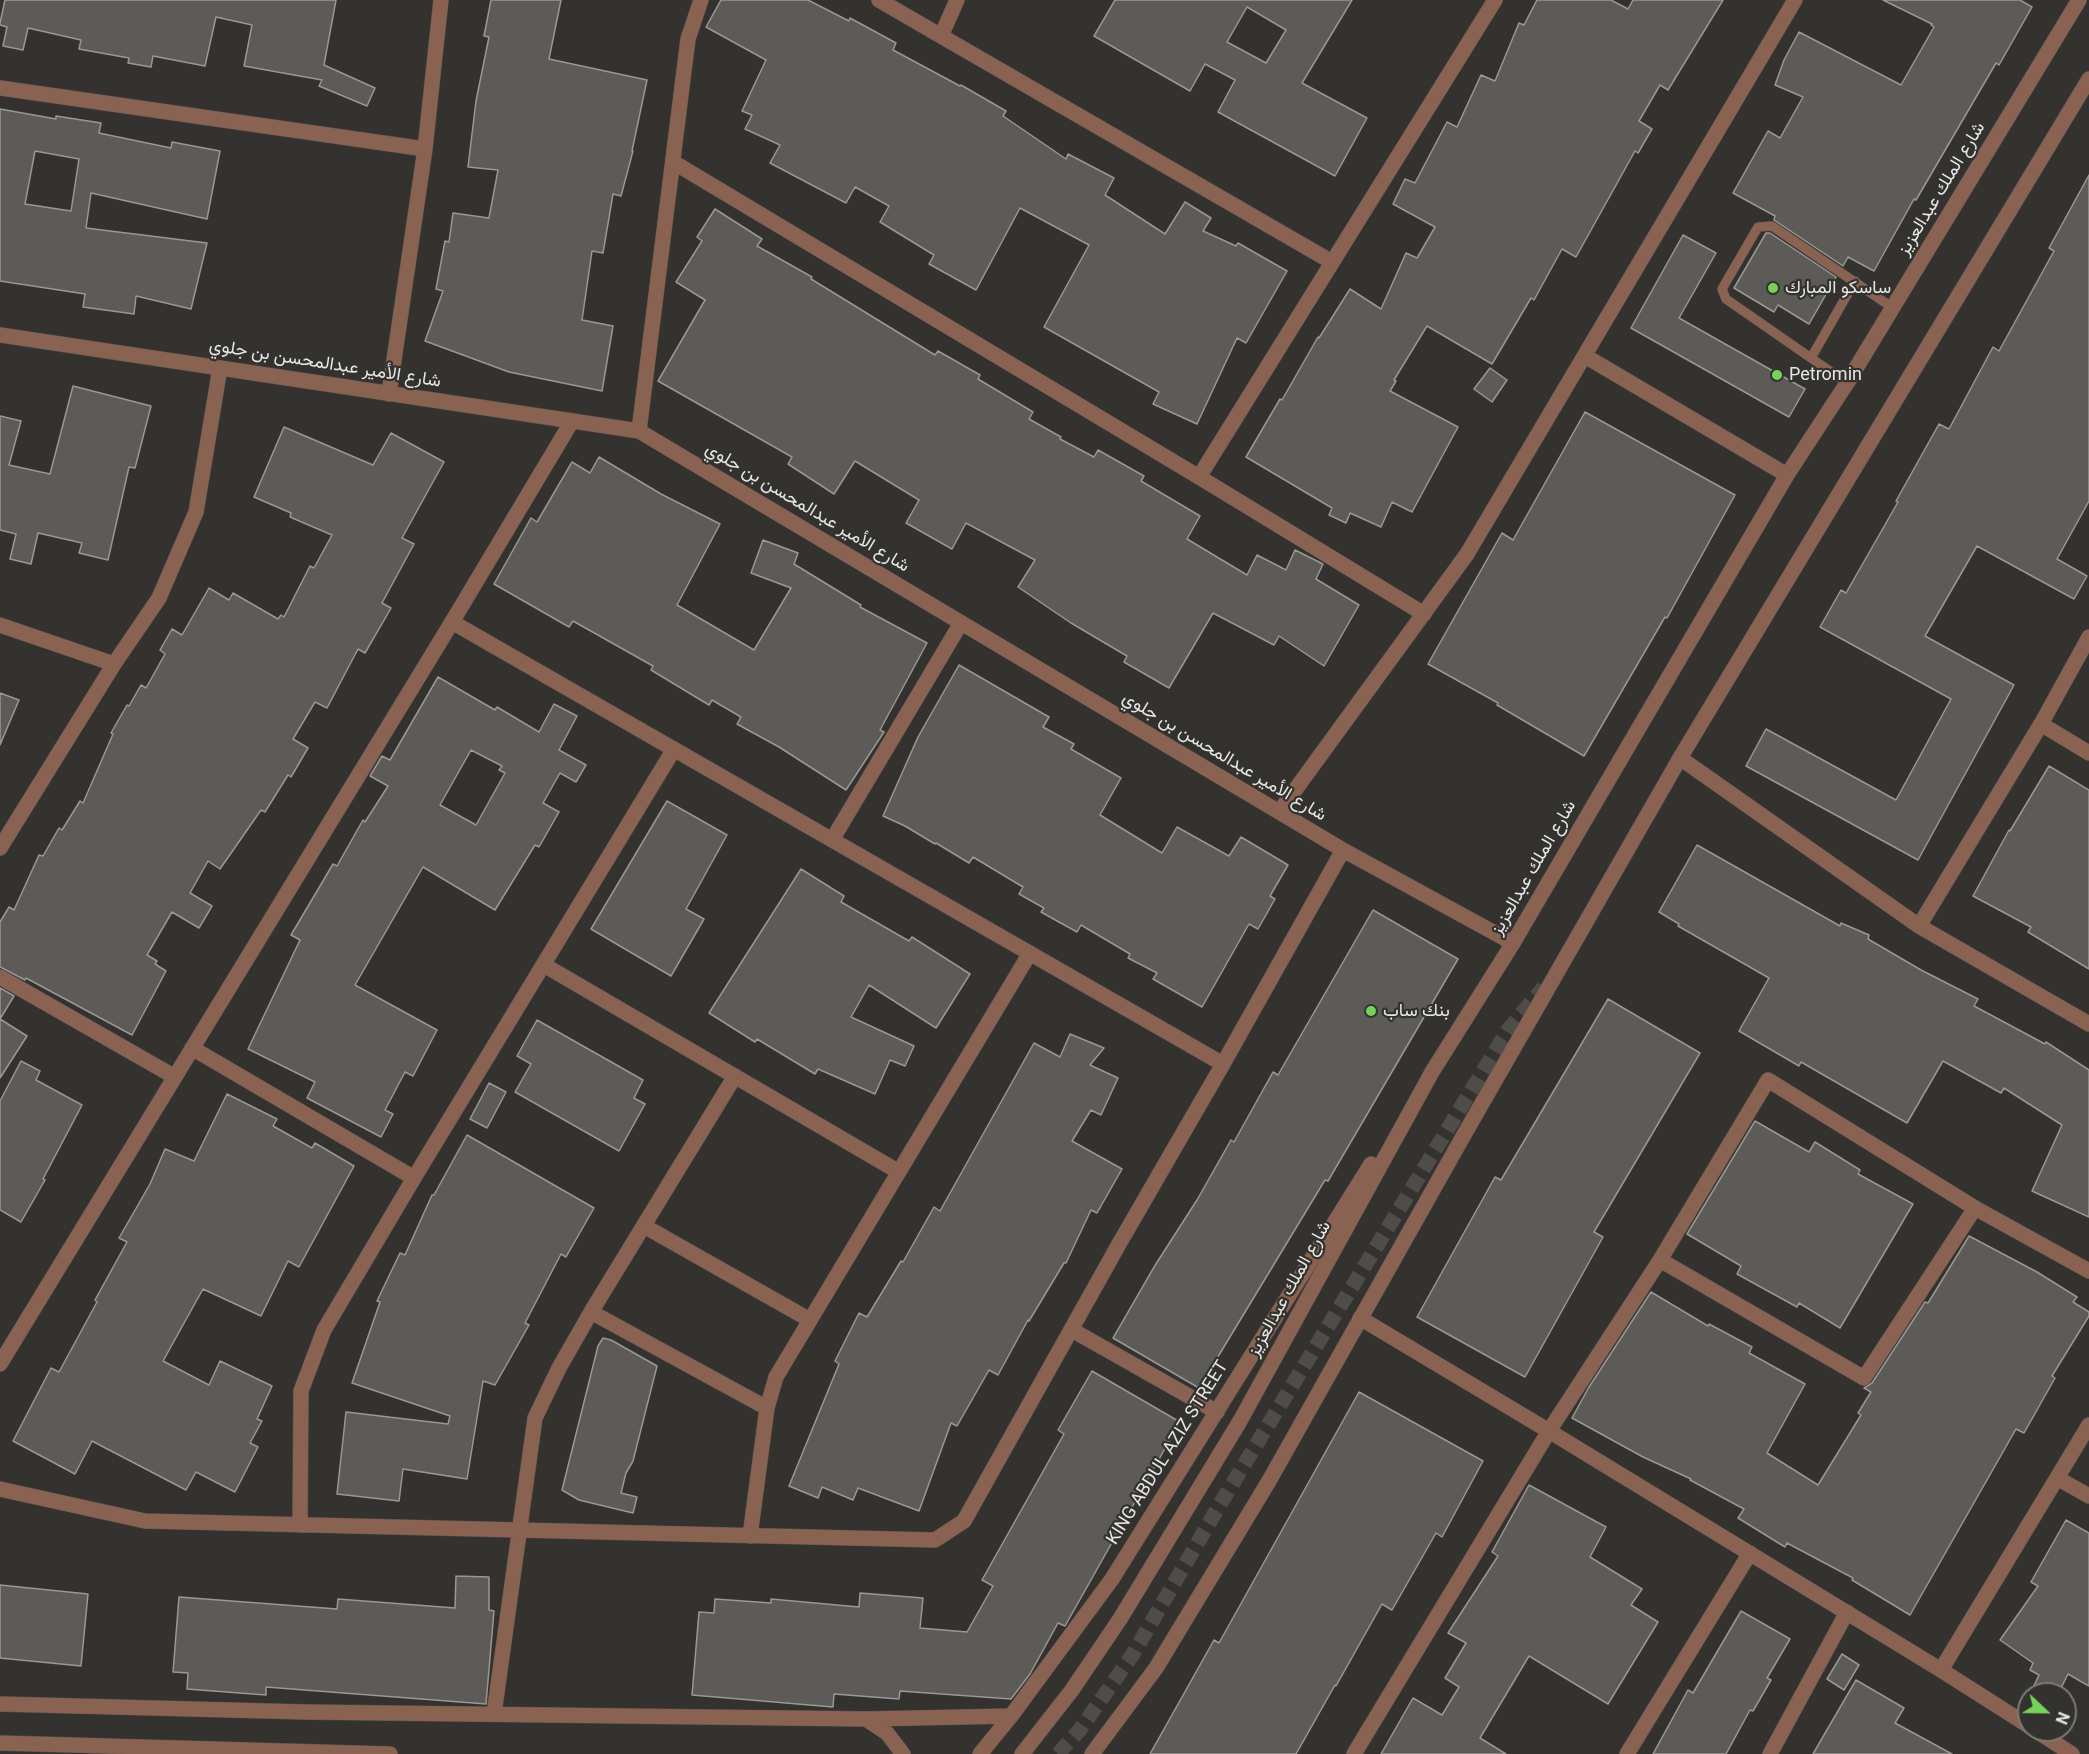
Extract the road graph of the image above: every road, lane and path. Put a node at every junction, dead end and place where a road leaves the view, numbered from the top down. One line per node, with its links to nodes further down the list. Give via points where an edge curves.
1 (441, 0): 11 (street)
2 (701, 0): 12 (street, via 688,39)
3 (879, 0): 8 (street)
4 (957, 0): 8 (street)
5 (1495, 0): 13 (street)
6 (1795, 0): 17 (street)
7 (2079, 0): 15 (street, شارع الملك عبدالعزيز)
8 (942, 36): 13 (street)
9 (2089, 79): 35 (street)
10 (0, 88): 11 (street)
11 (425, 149): 21 (street)
12 (673, 162): 23 (street); 25 (street)
13 (1332, 262): 25 (street)
14 (1855, 281): 15 (lane); 18 (lane); 18 (lane, via 1772,226 1758,227 1722,289 1725,299)
15 (1893, 308): 20 (street, شارع الملك عبدالعزيز)
16 (0, 335): 19 (street, شارع الأمير عبدالمحسن بن جلوي)
17 (1585, 356): 24 (street); 26 (street, via 1467,554)
18 (1811, 358): 20 (lane)
19 (220, 368): 21 (street, شارع الأمير عبدالمحسن بن جلوي); 31 (street, via 196,512 159,598)
20 (1847, 383): 24 (street, شارع الملك عبدالعزيز)
21 (389, 394): 22 (street, شارع الأمير عبدالمحسن بن جلوي)
22 (572, 421): 23 (street, شارع الأمير عبدالمحسن بن جلوي); 27 (street)
23 (639, 431): 28 (street, شارع الأمير عبدالمحسن بن جلوي)
24 (1787, 475): 41 (street, شارع الملك عبدالعزيز)
25 (1199, 477): 26 (street)
26 (1424, 614): 36 (street)
27 (452, 622): 33 (street); 46 (street)
28 (961, 623): 36 (street, شارع الأمير عبدالمحسن بن جلوي); 37 (street)
29 (0, 625): 31 (street)
30 (2089, 637): 32 (street)
31 (114, 664): 38 (street)
32 (2041, 724): 34 (street); 40 (street)
33 (674, 749): 37 (street); 43 (street)
34 (2089, 753)
35 (1680, 758): 40 (street); 58 (street)
36 (1279, 812): 39 (street, شارع الأمير عبدالمحسن بن جلوي)
37 (832, 840): 42 (street)
38 (0, 848)
39 (1343, 850): 41 (street, شارع الأمير عبدالمحسن بن جلوي); 47 (street)
40 (1919, 926): 45 (street)
41 (1513, 943): 48 (street, شارع الملك عبدالعزيز)
42 (1030, 953): 47 (street); 51 (street)
43 (544, 964): 49 (street); 52 (street)
44 (0, 977): 50 (street)
45 (2089, 1024)
46 (192, 1048): 50 (street); 52 (street)
47 (1223, 1064): 60 (street)
48 (1432, 1072): 63 (street, KING ABDUL AZIZ STREET); 85 (street, شارع الملك عبدالعزيز, via 1240,1421 1120,1619)
49 (735, 1076): 51 (street); 54 (street)
50 (175, 1077): 61 (street)
51 (898, 1172): 59 (street)
52 (414, 1178): 69 (street, via 324,1330 301,1391)
53 (1975, 1208): 55 (street, via 1864,1378); 55 (street, via 1768,1080); 56 (street)
54 (644, 1226): 57 (street); 59 (street)
55 (1660, 1260): 65 (street)
56 (2089, 1271)
57 (591, 1312): 62 (street); 70 (street, via 558,1368 535,1419)
58 (1360, 1318): 65 (street); 86 (street, via 1269,1481 1156,1668)
59 (810, 1320): 62 (street, via 776,1377)
60 (1072, 1330): 63 (street); 71 (street, via 964,1521 935,1540)
61 (0, 1364)
62 (767, 1408): 71 (street)
63 (1217, 1412): 77 (street, KING ABDUL AZIZ STREET, via 1112,1579)
64 (2089, 1425): 66 (street)
65 (1549, 1431): 72 (street); 87 (street)
66 (2057, 1478): 68 (street); 74 (street)
67 (0, 1489): 69 (street, via 145,1521)
68 (2089, 1496)
69 (300, 1525): 70 (street)
70 (520, 1530): 71 (street); 76 (street)
71 (750, 1536)
72 (1750, 1553): 73 (street); 88 (street)
73 (1847, 1612): 74 (street); 89 (street)
74 (1941, 1670): 78 (street)
75 (0, 1704): 76 (street)
76 (494, 1714): 79 (street)
77 (1011, 1716): 79 (street); 84 (street, KING ABDUL AZIZ STREET)
78 (2017, 1718)
79 (866, 1719): 83 (street, via 887,1733)
80 (2054, 1742): 90 (street)
81 (0, 1743): 82 (street)
82 (390, 1754)
83 (903, 1754)
84 (980, 1754)
85 (1022, 1754)
86 (1092, 1754)
87 (1354, 1754)
88 (1627, 1754)
89 (1770, 1754)
90 (2072, 1754)

